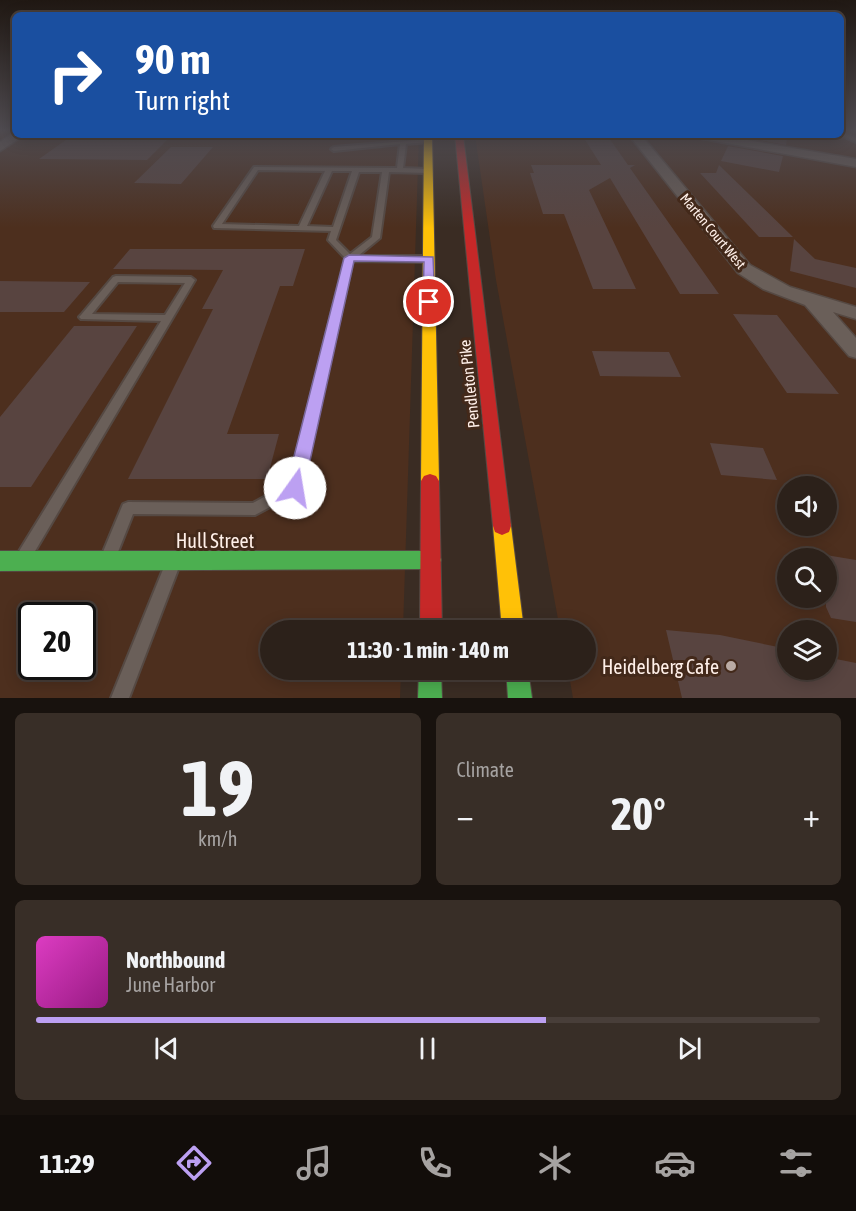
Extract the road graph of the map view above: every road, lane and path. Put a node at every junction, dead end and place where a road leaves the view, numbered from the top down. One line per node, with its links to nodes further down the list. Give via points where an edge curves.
1 (401, 164): 8 (lane)
2 (428, 164): 9 (main road)
3 (462, 164): 24 (main road, Pendleton Pike)
4 (658, 164): 14 (street, Marten Court West, via 744,269 766,285)
5 (329, 170): 6 (lane); 10 (lane); 10 (lane, via 256,168 217,226)
6 (356, 170): 7 (lane); 11 (lane)
7 (386, 170): 8 (lane); 12 (lane, via 376,238)
8 (400, 170): 9 (lane)
9 (428, 171): 13 (main road)
10 (302, 228): 11 (lane)
11 (336, 229): 12 (lane, via 332,240)
12 (349, 258): 13 (lane); 22 (lane, via 295,488 255,509 128,508)
13 (429, 259): 19 (main road)
14 (811, 300): 15 (street, Marten Court West); 17 (street)
15 (856, 313)
16 (168, 318): 16 (lane, via 191,280 116,279 84,317); 21 (lane)
17 (856, 351)
18 (174, 560): 19 (main road, Hull Street); 22 (main road, Hull Street); 27 (lane)
19 (431, 560): 23 (main road)
20 (0, 561): 21 (main road, Hull Street)
21 (22, 561): 22 (main road, Hull Street)
22 (107, 561)
23 (431, 620)
24 (512, 620)
25 (430, 680): 28 (main road)
26 (518, 680): 29 (main road)
27 (120, 698)
28 (430, 698)
29 (520, 698)

